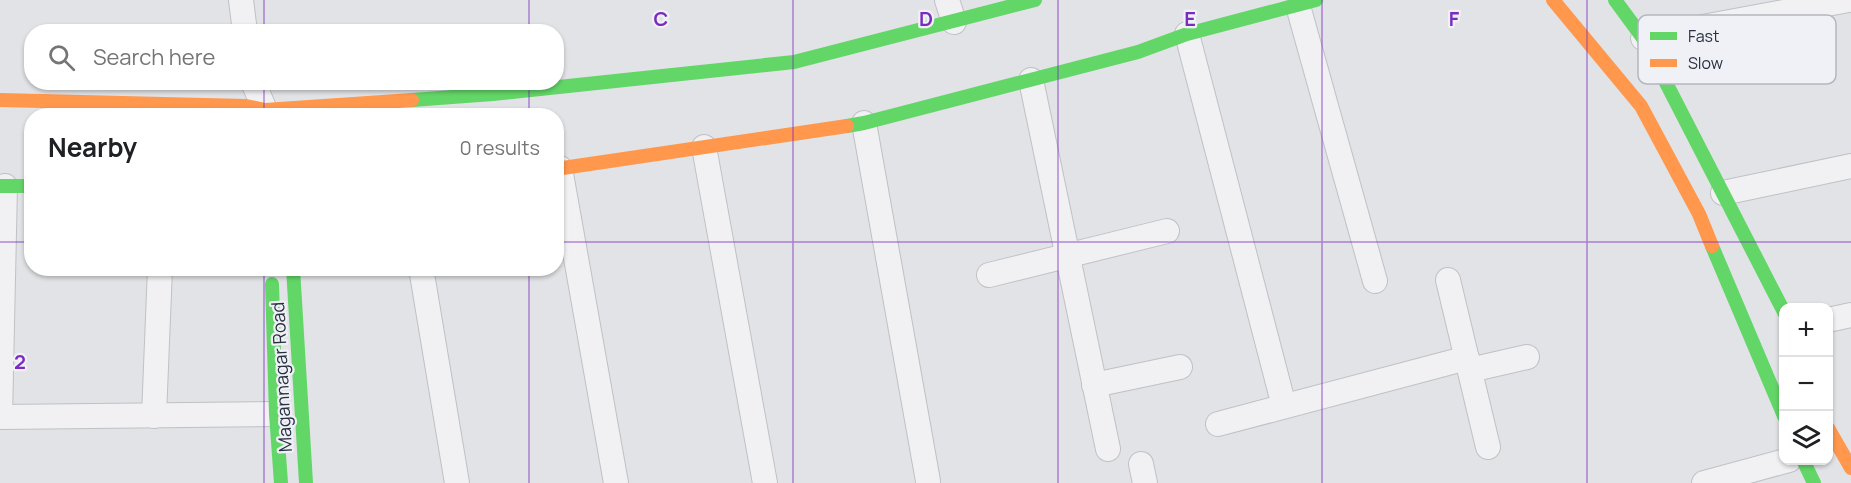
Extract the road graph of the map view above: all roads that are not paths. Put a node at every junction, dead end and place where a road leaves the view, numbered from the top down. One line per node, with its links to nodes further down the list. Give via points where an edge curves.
1 (241, 0): 10 (street)
2 (1035, 0): 8 (main road)
3 (1553, 0): 44 (main road, via 1641,105 1699,214)
4 (1614, 0): 11 (main road)
5 (1849, 0): 7 (street)
6 (1293, 4): 12 (main road); 35 (street)
7 (1810, 4): 9 (street)
8 (951, 11): 15 (main road, via 794,62)
9 (1756, 15)
10 (244, 24)
11 (1638, 31)
12 (1187, 34): 13 (main road, via 1138,52); 43 (street)
13 (1031, 80): 19 (main road); 28 (street)
14 (1667, 84): 25 (main road)
15 (564, 86)
16 (530, 90): 18 (main road)
17 (0, 100): 18 (main road)
18 (255, 102)
19 (864, 123): 20 (main road); 55 (street)
20 (704, 147): 22 (main road); 60 (street)
21 (1851, 166): 25 (street)
22 (564, 168)
23 (2, 186): 24 (main road); 47 (street)
24 (24, 186)
25 (1723, 193): 36 (main road)
26 (564, 201): 59 (street)
27 (1167, 231): 28 (street)
28 (1068, 255): 29 (street); 42 (street)
29 (989, 274)
30 (160, 276): 46 (street)
31 (272, 276): 45 (main road, Magannagar Road)
32 (293, 276): 57 (main road, Magannagar Road)
33 (423, 276): 58 (street)
34 (1449, 280): 40 (street)
35 (1375, 281)
36 (1779, 303)
37 (1851, 315): 38 (street)
38 (1833, 319)
39 (1527, 357): 40 (street)
40 (1468, 364): 43 (street); 50 (street)
41 (1180, 367): 42 (street)
42 (1094, 385): 51 (street)
43 (1284, 406): 48 (street)
44 (1782, 411)
45 (276, 414): 46 (street); 56 (main road, Magannagar Road)
46 (154, 416): 47 (street)
47 (0, 417)
48 (1218, 424)
49 (1833, 437): 54 (main road)
50 (1488, 447)
51 (1108, 449)
52 (1779, 463): 61 (street)
53 (1805, 465): 62 (main road)
54 (1851, 468)
55 (928, 481)
56 (281, 483)
57 (306, 483)
58 (457, 483)
59 (616, 483)
60 (765, 483)
61 (1704, 483)
62 (1814, 483)

